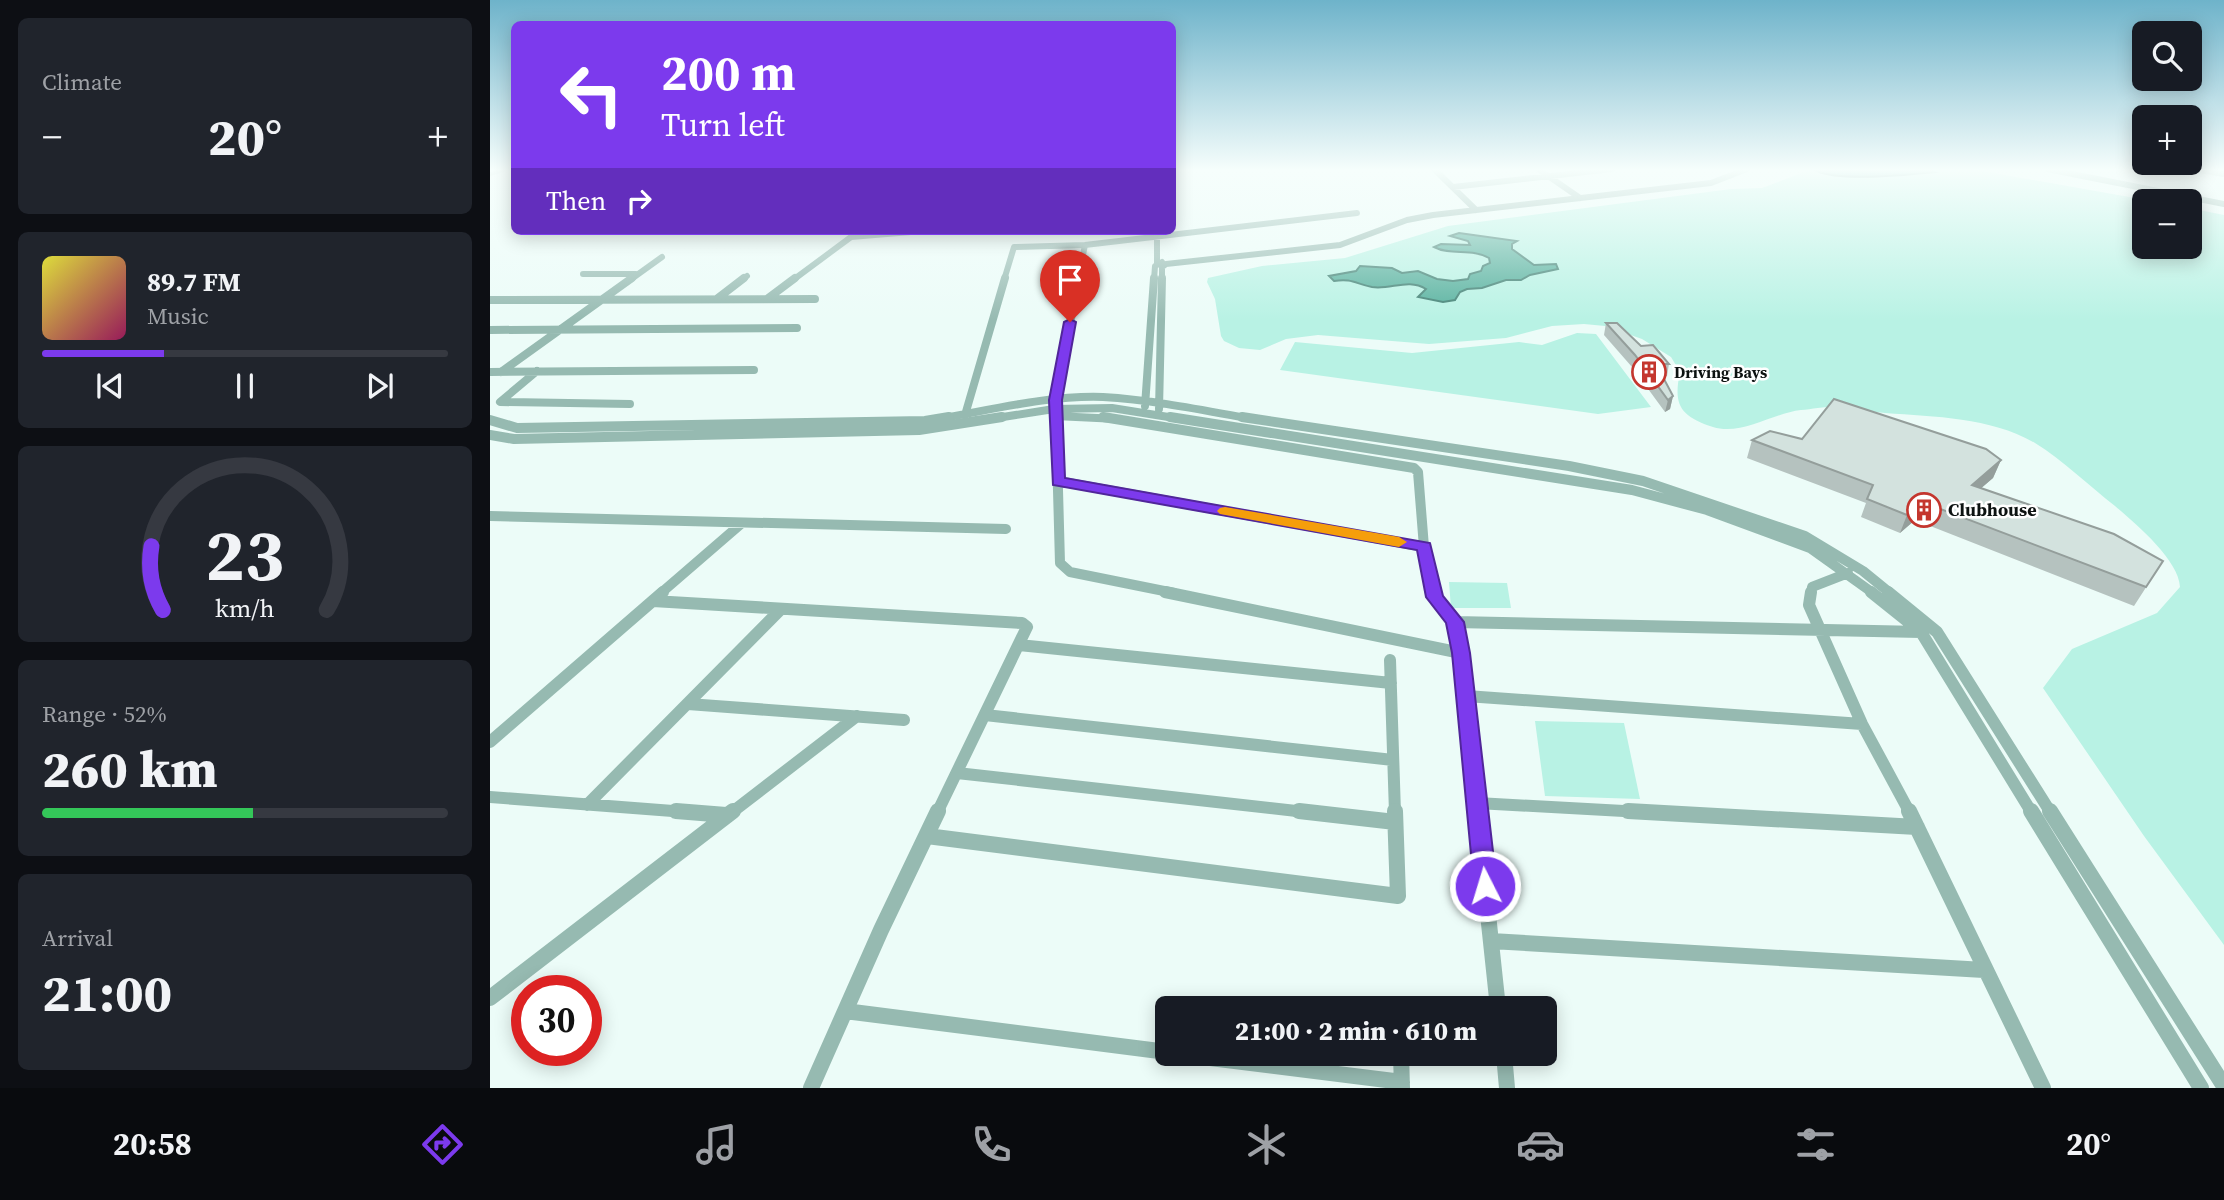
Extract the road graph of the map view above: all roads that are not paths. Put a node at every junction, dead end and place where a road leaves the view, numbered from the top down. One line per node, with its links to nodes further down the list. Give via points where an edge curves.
1 (1297, 220): 3 (street)
2 (1408, 220): 8 (street, via 1339,245)
3 (1176, 233)
4 (881, 235): 13 (street, via 845,240)
5 (1161, 235): 6 (street); 8 (street)
6 (1085, 245): 26 (street); 28 (street, via 1012,249)
7 (662, 257): 10 (street)
8 (1162, 264): 25 (street); 27 (street)
9 (583, 274): 10 (street)
10 (636, 274): 16 (street)
11 (747, 276): 12 (street)
12 (718, 298): 13 (street); 16 (street)
13 (767, 299): 14 (street)
14 (815, 299)
15 (490, 300): 16 (street)
16 (600, 301): 19 (street)
17 (797, 328): 19 (street)
18 (490, 330): 19 (street)
19 (556, 331): 23 (street)
20 (754, 370): 21 (street)
21 (537, 371): 23 (street); 24 (street, via 500,401)
22 (490, 372): 23 (street)
23 (500, 372)
24 (630, 404)
25 (1145, 406): 26 (street); 27 (street)
26 (1055, 408): 28 (street); 30 (street, via 919,429); 32 (street); 36 (street, via 1403,464 1418,472)
27 (1159, 409): 31 (street)
28 (965, 415): 29 (street, via 925,421 517,428)
29 (490, 420)
30 (490, 436)
31 (1465, 457): 37 (street, via 1707,510 1798,543); 43 (street, via 1643,481 1805,536 1863,571)
32 (1058, 481): 36 (street); 45 (street, via 1060,563 1070,572)
33 (492, 517): 34 (street)
34 (742, 523): 35 (street); 38 (street)
35 (1006, 529)
36 (1424, 547): 40 (street, via 1435,597)
37 (1848, 573): 41 (street, via 1812,587 1809,605); 42 (street)
38 (653, 601): 39 (street); 54 (street)
39 (780, 610): 44 (street, via 1023,623 1027,627); 49 (street)
40 (1455, 622): 41 (street); 45 (street)
41 (1819, 631): 42 (street); 53 (street)
42 (1921, 632): 43 (street); 78 (street)
43 (1937, 632): 74 (street)
44 (1019, 645): 47 (street); 50 (street)
45 (1461, 653): 48 (street)
46 (1390, 660): 47 (street)
47 (1391, 683): 55 (street)
48 (1466, 696): 53 (street); 58 (street)
49 (688, 704): 51 (street); 59 (street)
50 (985, 715): 55 (street); 56 (street)
51 (856, 716): 52 (street); 60 (street)
52 (904, 720)
53 (1863, 724): 62 (street)
54 (490, 742)
55 (1393, 760): 61 (street)
56 (957, 773): 61 (street); 63 (street)
57 (490, 797): 59 (street)
58 (1477, 803): 62 (street); 64 (street)
59 (587, 805): 60 (street)
60 (726, 815): 67 (street)
61 (1395, 822): 63 (street, via 1398,896)
62 (1917, 827): 65 (street)
63 (927, 836): 68 (street)
64 (1491, 942): 65 (street); 66 (street)
65 (1984, 970): 77 (street)
66 (1497, 996)
67 (490, 998)
68 (845, 1011): 69 (street); 75 (street)
69 (1155, 1050)
70 (1265, 1066): 73 (street)
71 (1401, 1066): 73 (street)
72 (1504, 1066): 76 (street)
73 (1402, 1085)
74 (2224, 1086)
75 (811, 1088)
76 (1507, 1088)
77 (2043, 1088)
78 (2201, 1088)

